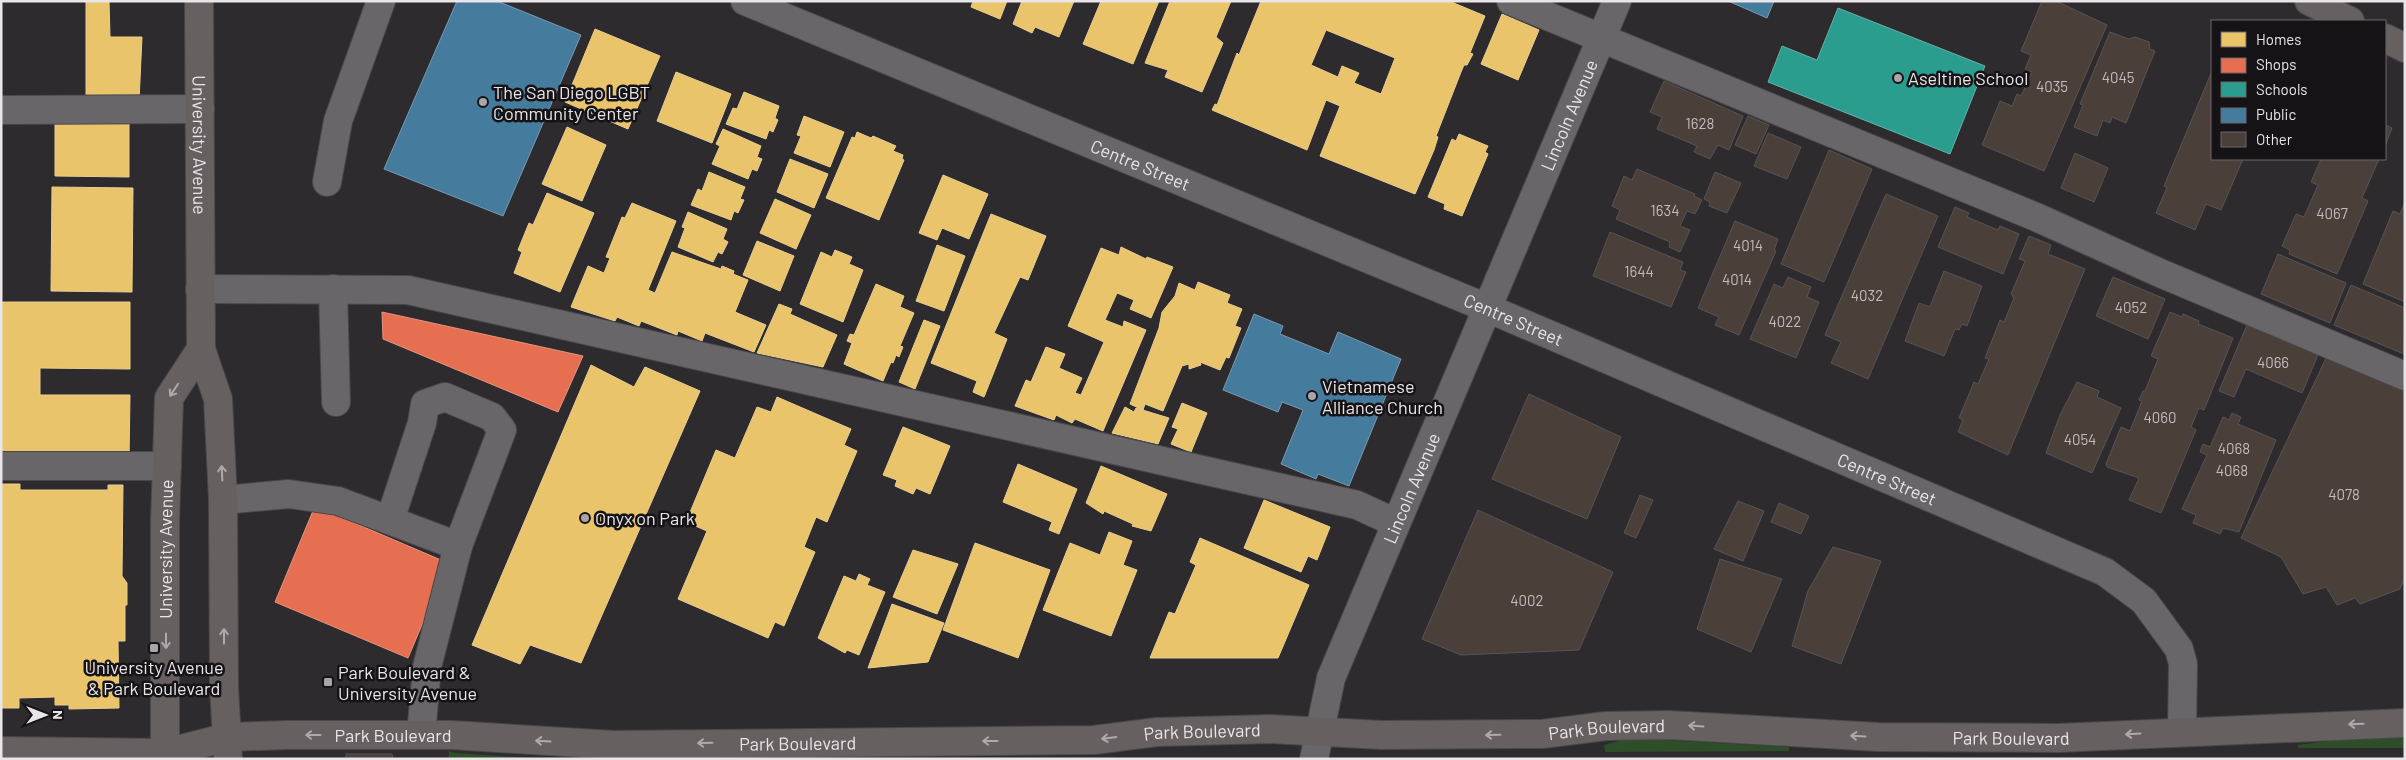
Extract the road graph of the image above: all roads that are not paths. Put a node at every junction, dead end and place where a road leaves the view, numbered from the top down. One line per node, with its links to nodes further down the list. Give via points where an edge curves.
1 (199, 1): 11 (main road, University Avenue)
2 (381, 1): 13 (street, via 338,121)
3 (745, 1): 16 (street, Centre Street)
4 (1511, 1): 8 (street)
5 (1617, 1): 8 (street, Lincoln Avenue)
6 (2310, 1): 7 (main road)
7 (2348, 20)
8 (1602, 38): 16 (street, Lincoln Avenue); 18 (street, via 2036,217)
9 (2386, 38): 10 (main road)
10 (2405, 48)
11 (200, 109): 12 (street); 14 (main road, University Avenue)
12 (1, 110)
13 (327, 182)
14 (200, 289): 15 (street); 17 (main road, University Avenue)
15 (333, 289): 19 (street); 24 (street, via 408,290 1357,505)
16 (1486, 308): 24 (street, Lincoln Avenue); 27 (street, Centre Street, via 2105,572 2144,601 2179,649 2183,664)
17 (201, 350): 21 (main road, University Avenue, one-way to 21, via 169,398); 22 (main road, University Avenue, one-way to 17, via 218,399)
18 (2405, 376)
19 (336, 402)
20 (1, 466): 21 (street)
21 (167, 466): 32 (main road, University Avenue, one-way to 32)
22 (223, 500): 23 (street, via 289,494 338,501); 30 (main road, University Avenue, one-way to 22, via 224,687)
23 (390, 520): 25 (street); 25 (street, via 422,423 425,404 445,397 492,417 502,430)
24 (1396, 522): 29 (street, Lincoln Avenue, via 1332,678)
25 (458, 546): 28 (street, via 427,667)
26 (2405, 723): 27 (main road, Park Boulevard, one-way to 27)
27 (2182, 731): 29 (main road, Park Boulevard, one-way to 29, via 2058,738 1907,737 1669,724 1606,726 1542,734 1422,736)
28 (421, 735): 29 (main road, Park Boulevard, one-way to 28, via 1270,729 1157,732 1094,740 613,744); 30 (main road, Park Boulevard, one-way to 30)
29 (1317, 746)
30 (228, 748): 32 (main road, Park Boulevard); 33 (main road)
31 (1, 751): 32 (main road, Park Boulevard)
32 (173, 757)
33 (200, 759)

